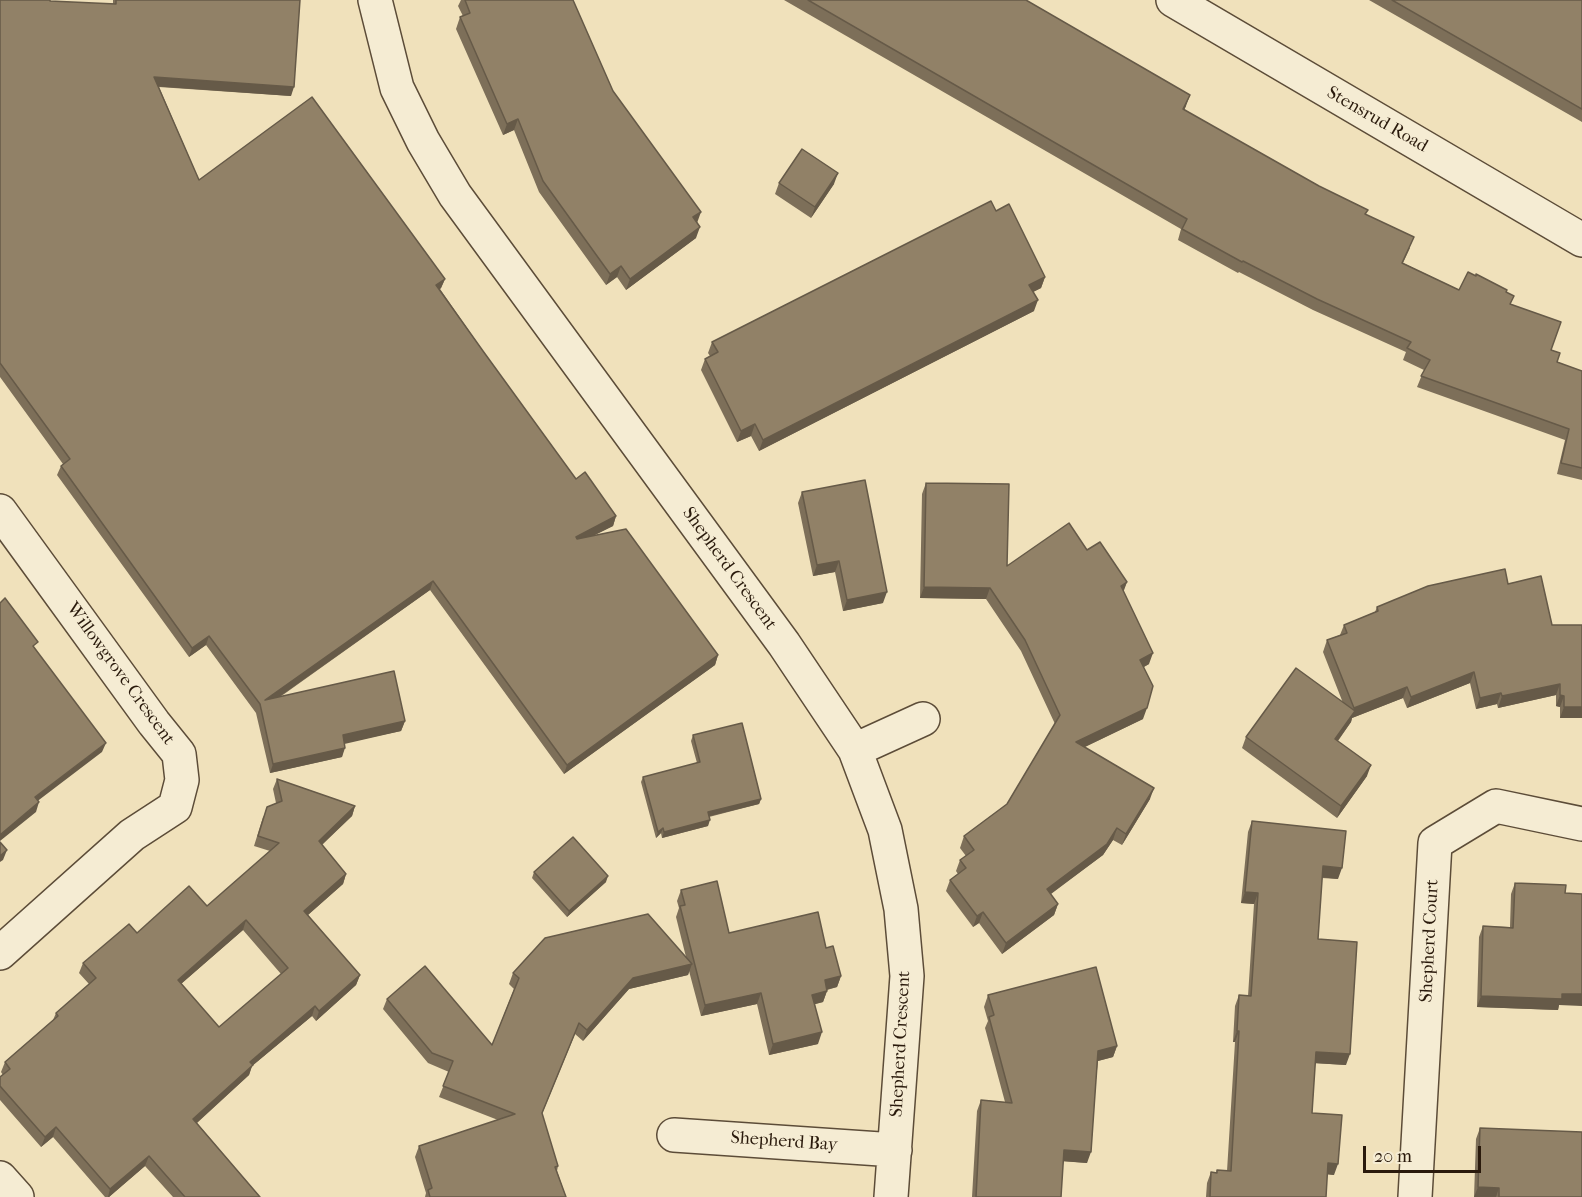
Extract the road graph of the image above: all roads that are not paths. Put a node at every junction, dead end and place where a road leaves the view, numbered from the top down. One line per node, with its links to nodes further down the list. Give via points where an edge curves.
1 (375, 0): 6 (street, Shepherd Crescent, via 397,88 455,195 784,644)
2 (1173, 0): 3 (street, Stensrud Road)
3 (1582, 240)
4 (0, 511): 8 (street, Willowgrove Crescent, via 179,754 182,780 175,807 132,836)
5 (923, 719): 6 (street)
6 (855, 750): 10 (street, Shepherd Crescent, via 885,830 902,909 907,976)
7 (1582, 824): 14 (street, Shepherd Court, via 1496,806 1435,843)
8 (0, 953)
9 (674, 1135): 10 (street, Shepherd Bay)
10 (894, 1150): 13 (street, Shepherd Crescent)
11 (0, 1178): 12 (street)
12 (16, 1197)
13 (891, 1197)
14 (1415, 1197)

